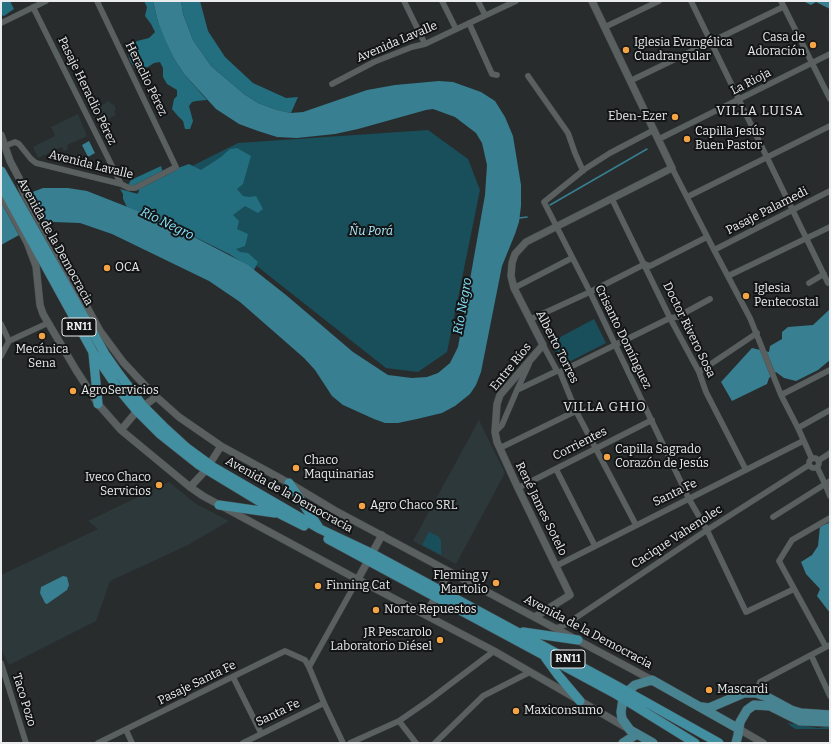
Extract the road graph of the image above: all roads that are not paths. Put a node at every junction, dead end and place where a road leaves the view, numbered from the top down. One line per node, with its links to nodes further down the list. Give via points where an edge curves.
1 (46, 1): 11 (street)
2 (96, 1): 33 (street, Heraclio Pérez)
3 (404, 1): 18 (street)
4 (442, 1): 16 (street)
5 (478, 1): 12 (street)
6 (516, 1): 12 (street, Avenida Lavalle)
7 (592, 1): 15 (street)
8 (659, 1): 15 (street)
9 (691, 1): 17 (street)
10 (782, 4): 17 (street); 20 (street)
11 (33, 7): 13 (street); 37 (street, Pasaje Heraclio Pérez)
12 (485, 15): 14 (street, Avenida Lavalle)
13 (1, 23)
14 (469, 23): 16 (street, Avenida Lavalle); 21 (street)
15 (605, 27): 23 (street)
16 (456, 29): 18 (street, Avenida Lavalle)
17 (711, 41): 23 (street); 26 (street)
18 (425, 44): 24 (street, Avenida Lavalle, via 374,62)
19 (830, 54): 20 (street, La Rioja)
20 (812, 63): 25 (street); 26 (street, La Rioja)
21 (495, 75)
22 (528, 76): 36 (street, via 568,133)
23 (630, 81): 28 (street)
24 (332, 84)
25 (830, 99)
26 (740, 100): 30 (street, La Rioja); 32 (street)
27 (830, 126): 32 (street)
28 (654, 130): 30 (street); 36 (street, via 610,153)
29 (1, 135): 31 (street, Avenida de la Democracia / RN11)
30 (659, 139): 34 (street)
31 (5, 146): 37 (street, Avenida Lavalle, via 15,142 36,163); 45 (street, Avenida de la Democracia / RN11, via 23,191)
32 (768, 156): 40 (street); 42 (street)
33 (176, 167): 37 (street, Avenida Lavalle, via 135,188)
34 (672, 168): 40 (street); 41 (street)
35 (1, 171): 38 (highway, Avenida de la Democracia / RN11)
36 (583, 171): 43 (street, Crisanto Domínguez, via 544,202)
37 (121, 184)
38 (4, 189): 45 (highway, Avenida de la Democracia / RN11); 45 (street, Avenida de la Democracia)
39 (830, 191): 42 (street, Pasaje Palamedi)
40 (687, 197): 46 (street)
41 (612, 199): 43 (street); 50 (street, Doctor Rivero Sosa)
42 (793, 209): 47 (street); 48 (street, Pasaje Palamedi)
43 (556, 227): 49 (street, Crisanto Domínguez); 55 (street, Alberto Torres, via 526,242 515,254 511,276)
44 (830, 227): 47 (street)
45 (35, 236): 60 (street, Avenida de la Democracia, via 40,305); 66 (highway, Avenida de la Democracia / RN11); 74 (street, Avenida de la Democracia / RN11, via 100,331); 76 (highway, Avenida de la Democracia / RN11)
46 (707, 237): 48 (street); 50 (street, via 650,266)
47 (807, 238): 51 (street); 52 (street)
48 (714, 250): 52 (street)
49 (572, 258): 55 (street); 56 (street, Crisanto Domínguez)
50 (644, 264): 56 (street); 58 (street, Doctor Rivero Sosa)
51 (824, 274): 53 (street); 54 (street)
52 (728, 276): 62 (street)
53 (809, 283)
54 (828, 283)
55 (514, 288): 59 (street, Alberto Torres)
56 (590, 292): 59 (street); 65 (street, Crisanto Domínguez)
57 (710, 299): 58 (street, Entre Ríos, via 677,317)
58 (670, 318): 65 (street, Entre Ríos); 71 (street, Doctor Rivero Sosa)
59 (531, 319): 64 (street, Alberto Torres)
60 (48, 323): 63 (street); 75 (street, Avenida de la Democracia)
61 (1, 324): 63 (street)
62 (757, 333): 71 (street); 73 (street)
63 (9, 341): 67 (street)
64 (543, 345): 68 (street, Entre Ríos); 70 (street, Alberto Torres)
65 (614, 345): 70 (street, Entre Ríos); 79 (street, Crisanto Domínguez)
66 (93, 352): 75 (highway); 76 (highway, Avenida de la Democracia / RN11, via 117,387)
67 (1, 356)
68 (531, 360): 72 (street); 82 (street, Entre Ríos, via 500,395)
69 (830, 370): 73 (street)
70 (558, 371): 72 (street, Entre Ríos); 78 (street, Alberto Torres)
71 (699, 372): 94 (street, Doctor Rivero Sosa, via 706,392)
72 (517, 390): 82 (street, Entre Ríos, via 502,425)
73 (781, 395): 80 (street)
74 (156, 397): 76 (street); 84 (street, Avenida de la Democracia / RN11, via 179,418)
75 (98, 404): 81 (street, Avenida de la Democracia)
76 (140, 409): 81 (street); 91 (highway, Avenida de la Democracia / RN11)
77 (830, 410): 80 (street)
78 (576, 411): 85 (street); 86 (street, Alberto Torres)
79 (652, 420): 86 (street, Corrientes); 100 (street, Crisanto Domínguez)
80 (798, 428): 83 (street)
81 (122, 430): 97 (street, Avenida de la Democracia)
82 (495, 432): 85 (street, René James Sotelo)
83 (803, 441): 88 (street); 94 (street, Santa Fe)
84 (221, 446): 91 (street); 95 (street, Avenida de la Democracia / RN11)
85 (500, 448): 98 (street, René James Sotelo)
86 (597, 448): 93 (street, Corrientes); 105 (street, Alberto Torres)
87 (830, 453): 89 (street)
88 (812, 459): 89 (street); 90 (street)
89 (818, 461): 92 (street)
90 (809, 465): 92 (street); 107 (street, Cacique Vahenolec)
91 (208, 467): 97 (street); 102 (highway, Avenida de la Democracia / RN11); 106 (highway, Avenida de la Democracia / RN11)
92 (816, 467): 96 (street)
93 (556, 469): 98 (street, Corrientes); 109 (street)
94 (746, 470): 100 (street, Santa Fe)
95 (289, 483): 106 (highway); 108 (street, Avenida de la Democracia / RN11)
96 (828, 483): 99 (street); 103 (street)
97 (190, 488): 101 (street, Avenida de la Democracia)
98 (518, 488): 111 (street, René James Sotelo)
99 (830, 496)
100 (689, 499): 105 (street, Santa Fe); 107 (street, Crisanto Domínguez)
101 (219, 505): 102 (highway); 113 (street, Avenida de la Democracia)
102 (280, 514): 110 (highway, Avenida de la Democracia / RN11)
103 (773, 517)
104 (830, 518): 114 (street, via 792,540 779,561)
105 (636, 524): 109 (street, Santa Fe)
106 (320, 528): 110 (highway, Avenida de la Democracia / RN11)
107 (707, 530): 114 (street, Crisanto Domínguez, via 746,612); 119 (street, Cacique Vahenolec, via 565,625)
108 (382, 535): 110 (street); 112 (street, Avenida de la Democracia / RN11)
109 (595, 546): 111 (street, Santa Fe)
110 (370, 556): 113 (street); 115 (highway, Avenida de la Democracia / RN11)
111 (556, 566): 117 (street, René James Sotelo, via 570,595)
112 (449, 572): 115 (street); 117 (street, Avenida de la Democracia / RN11)
113 (358, 579): 116 (street, Avenida de la Democracia); 126 (street)
114 (794, 589): 121 (street)
115 (438, 593): 116 (street); 118 (highway, Avenida de la Democracia / RN11); 123 (highway, Avenida de la Democracia / RN11)
116 (426, 615): 122 (street, Avenida de la Democracia)
117 (535, 617): 119 (street, Avenida de la Democracia / RN11)
118 (509, 627): 120 (highway, RN11, via 534,634); 131 (highway, Avenida de la Democracia / RN11)
119 (556, 628): 120 (street, Avenida de la Democracia / RN11)
120 (578, 640): 129 (street, Avenida de la Democracia / RN11)
121 (828, 646): 124 (street)
122 (494, 651): 127 (street, Avenida de la Democracia); 137 (street)
123 (543, 654): 131 (highway, Avenida de la Democracia / RN11); 133 (highway)
124 (811, 655): 130 (street, via 760,682); 132 (street)
125 (1, 663): 145 (street, Taco Pozo)
126 (309, 667): 128 (street, Pasaje Santa Fe, via 305,660 285,651); 134 (street)
127 (530, 672): 133 (street, Avenida de la Democracia); 151 (street, via 483,696)
128 (233, 677): 140 (street, Pasaje Santa Fe); 142 (street)
129 (652, 680): 131 (main road, via 635,685); 135 (main road, RN11)
130 (756, 693): 135 (main road, via 744,693 709,708); 136 (main road, via 790,710)
131 (625, 695): 141 (main road, via 622,719); 153 (highway, Avenida de la Democracia / RN11); 154 (highway, Avenida de la Democracia / RN11)
132 (830, 696)
133 (580, 701): 141 (street, Avenida de la Democracia)
134 (324, 703): 142 (street, Santa Fe); 149 (street)
135 (701, 707): 139 (main road, RN11)
136 (830, 715)
137 (399, 721): 143 (street); 150 (street)
138 (830, 722): 139 (main road, via 800,721 770,706 754,705 743,716)
139 (739, 729): 155 (main road); 156 (street, RN11)
140 (126, 730): 146 (street, Pasaje Santa Fe); 147 (street)
141 (633, 732): 144 (main road); 152 (main road)
142 (261, 733): 148 (street, Santa Fe)
143 (413, 742)
144 (647, 742)
145 (26, 743)
146 (98, 743)
147 (132, 743)
148 (244, 743)
149 (344, 743)
150 (350, 743)
151 (435, 743)
152 (623, 743)
153 (695, 743)
154 (719, 743)
155 (736, 743)
156 (763, 743)

